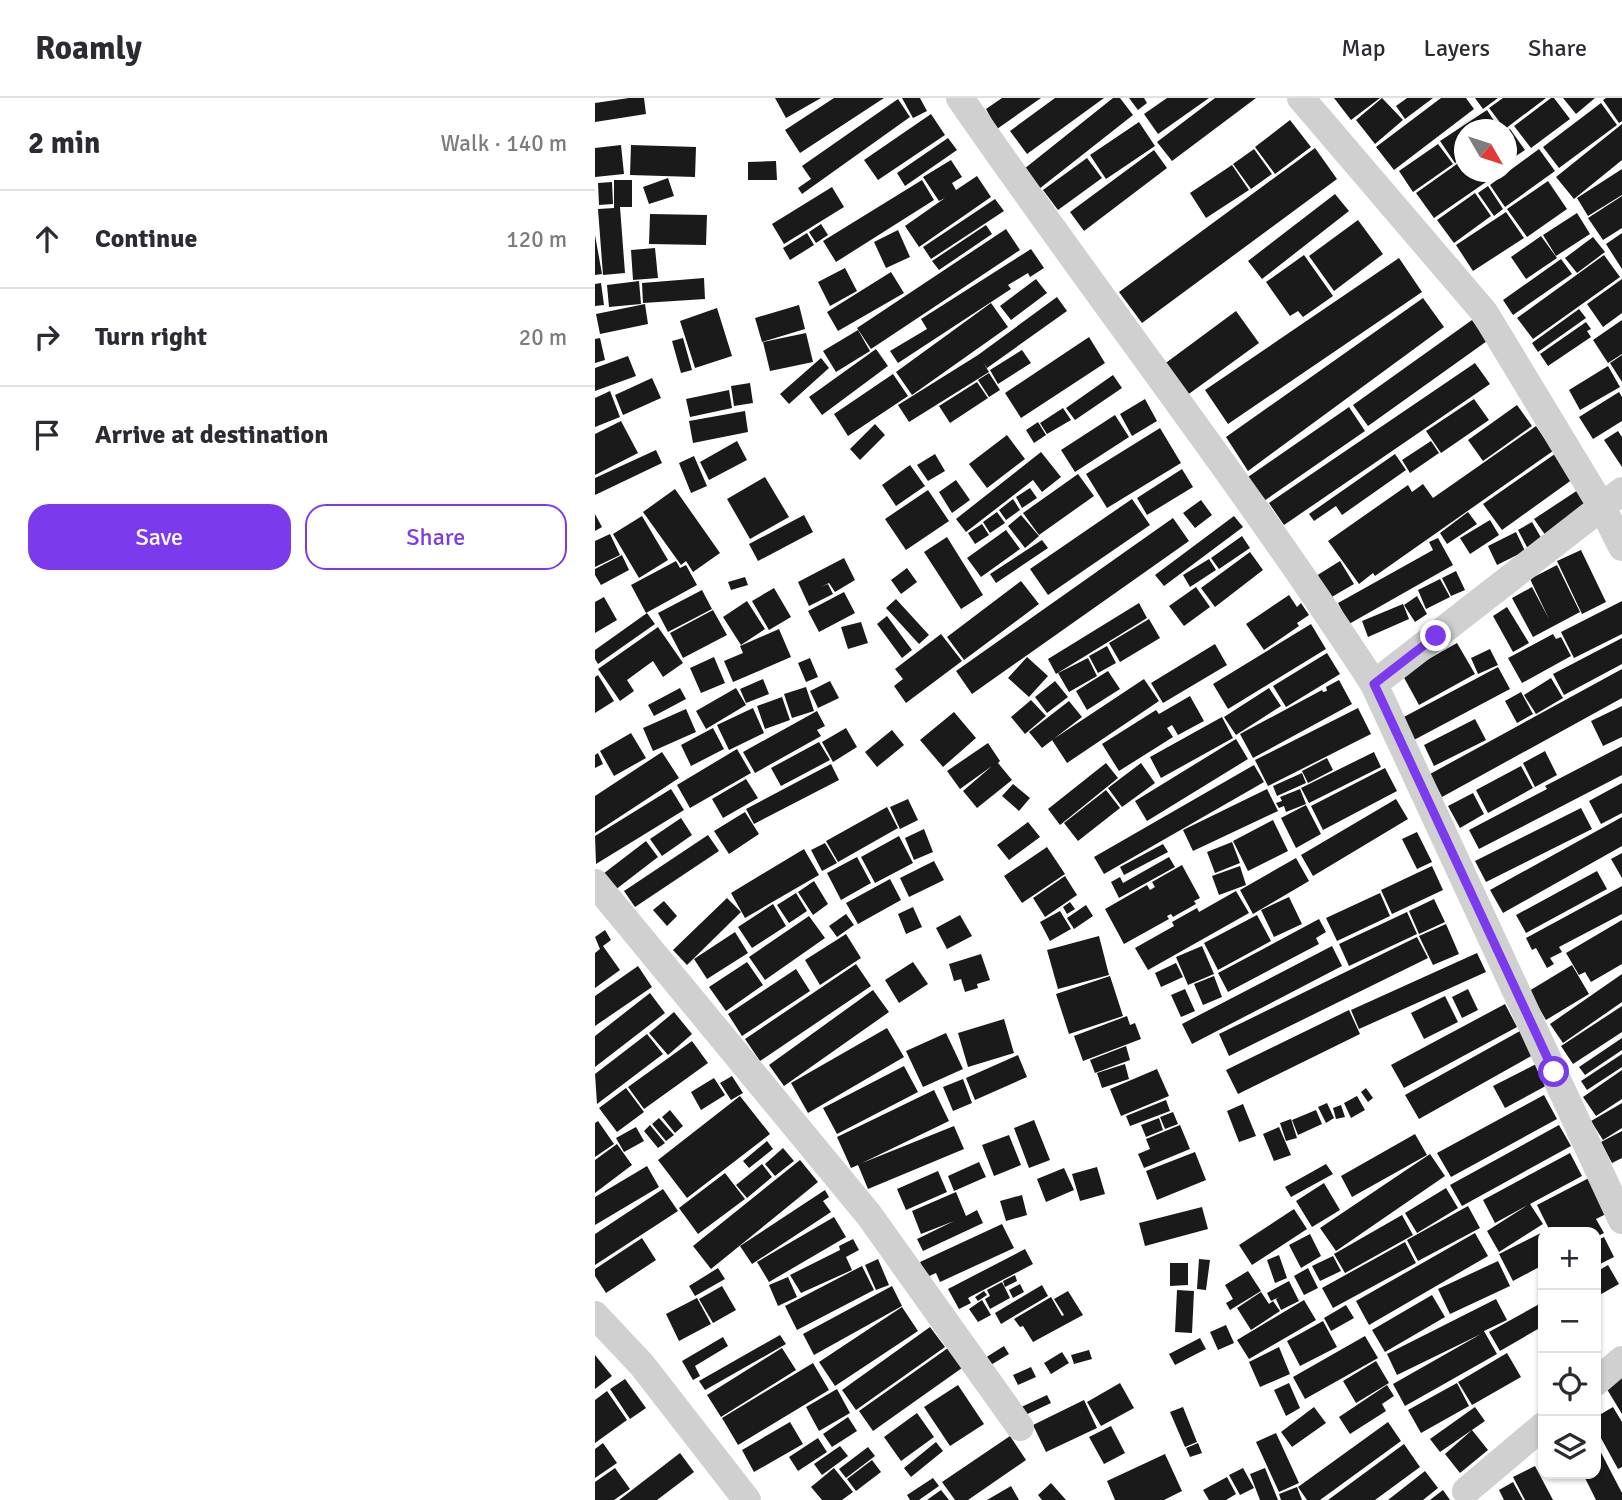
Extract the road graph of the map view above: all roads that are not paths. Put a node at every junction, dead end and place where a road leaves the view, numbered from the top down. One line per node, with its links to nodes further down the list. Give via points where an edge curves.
1 (960, 98): 5 (street)
2 (1301, 98): 3 (street, via 1484,312)
3 (1612, 499): 4 (street); 5 (street)
4 (1622, 547)
5 (1374, 684): 7 (street)
6 (595, 883): 11 (street, via 869,1215)
7 (1622, 1220)
8 (595, 1315): 14 (street, via 642,1365)
9 (1622, 1360): 10 (street)
10 (1601, 1378)
11 (1020, 1427)
12 (1538, 1430): 13 (street)
13 (1466, 1492)
14 (747, 1500)

